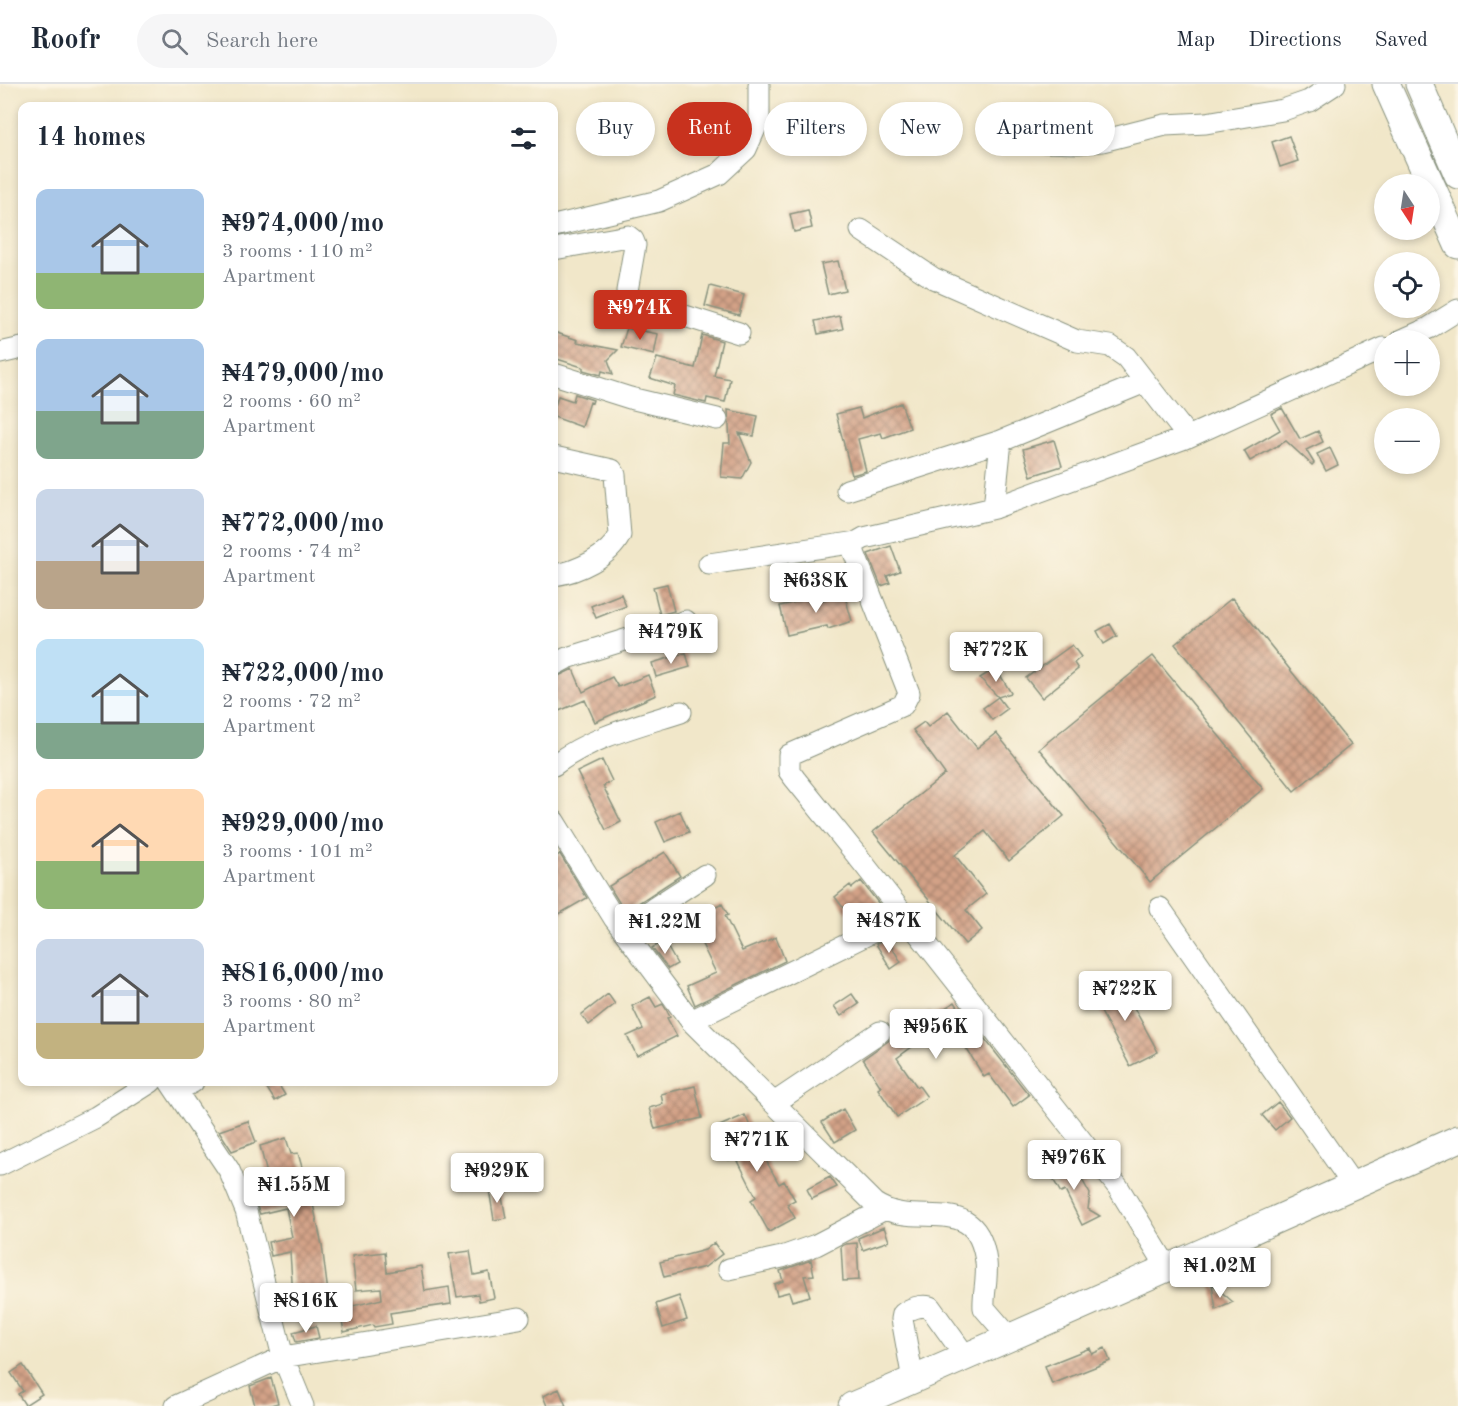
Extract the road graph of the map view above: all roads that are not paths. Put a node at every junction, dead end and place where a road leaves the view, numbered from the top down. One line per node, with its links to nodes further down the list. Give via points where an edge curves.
1 (759, 84): 7 (street, via 759,120 746,149 719,174 659,201)
2 (1335, 84): 5 (street, via 1309,101 1283,110 1206,123 1165,125)
3 (1386, 84): 9 (main road)
4 (1419, 84): 6 (main road)
5 (1115, 138)
6 (1458, 175)
7 (558, 225)
8 (861, 231): 18 (street, via 933,278 1077,341 1110,346 1126,357)
9 (1458, 245)
10 (558, 248): 13 (street, via 628,236 635,245 629,296)
11 (1458, 310): 12 (street)
12 (1424, 330)
13 (739, 333)
14 (18, 349): 16 (street)
15 (1374, 352): 20 (street)
16 (0, 353)
17 (558, 375): 19 (street)
18 (1145, 382): 20 (street); 21 (street)
19 (717, 419)
20 (1188, 436): 24 (street)
21 (1001, 441): 23 (street); 24 (street)
22 (558, 458): 27 (street, via 612,470 620,535 609,552)
23 (847, 490)
24 (994, 508): 25 (street)
25 (857, 542): 26 (street); 35 (street, via 853,550 909,693 903,705 789,754 789,771)
26 (709, 564)
27 (558, 574)
28 (686, 621): 29 (street)
29 (558, 663)
30 (681, 712): 31 (street, via 594,741)
31 (558, 762)
32 (558, 827): 36 (street)
33 (705, 875): 36 (street)
34 (1160, 909): 44 (street)
35 (905, 916): 37 (street); 46 (street, via 1118,1187)
36 (621, 929): 37 (street)
37 (692, 1021): 41 (street)
38 (880, 1032): 41 (street)
39 (145, 1086): 43 (street, via 96,1117)
40 (181, 1086): 50 (street, via 229,1170 246,1210)
41 (774, 1103): 45 (street)
42 (1458, 1139): 44 (main road)
43 (0, 1165)
44 (1353, 1185): 46 (main road)
45 (884, 1210): 47 (street, via 816,1245); 49 (street, via 967,1221 977,1232 984,1250 984,1308)
46 (1167, 1267): 49 (main road)
47 (729, 1269)
48 (519, 1318): 50 (street)
49 (1010, 1338): 51 (main road)
50 (283, 1357): 53 (street); 54 (street)
51 (966, 1357): 52 (main road); 52 (street, via 930,1307 907,1311 903,1319)
52 (913, 1380): 55 (main road)
53 (176, 1406)
54 (303, 1406)
55 (852, 1406)

